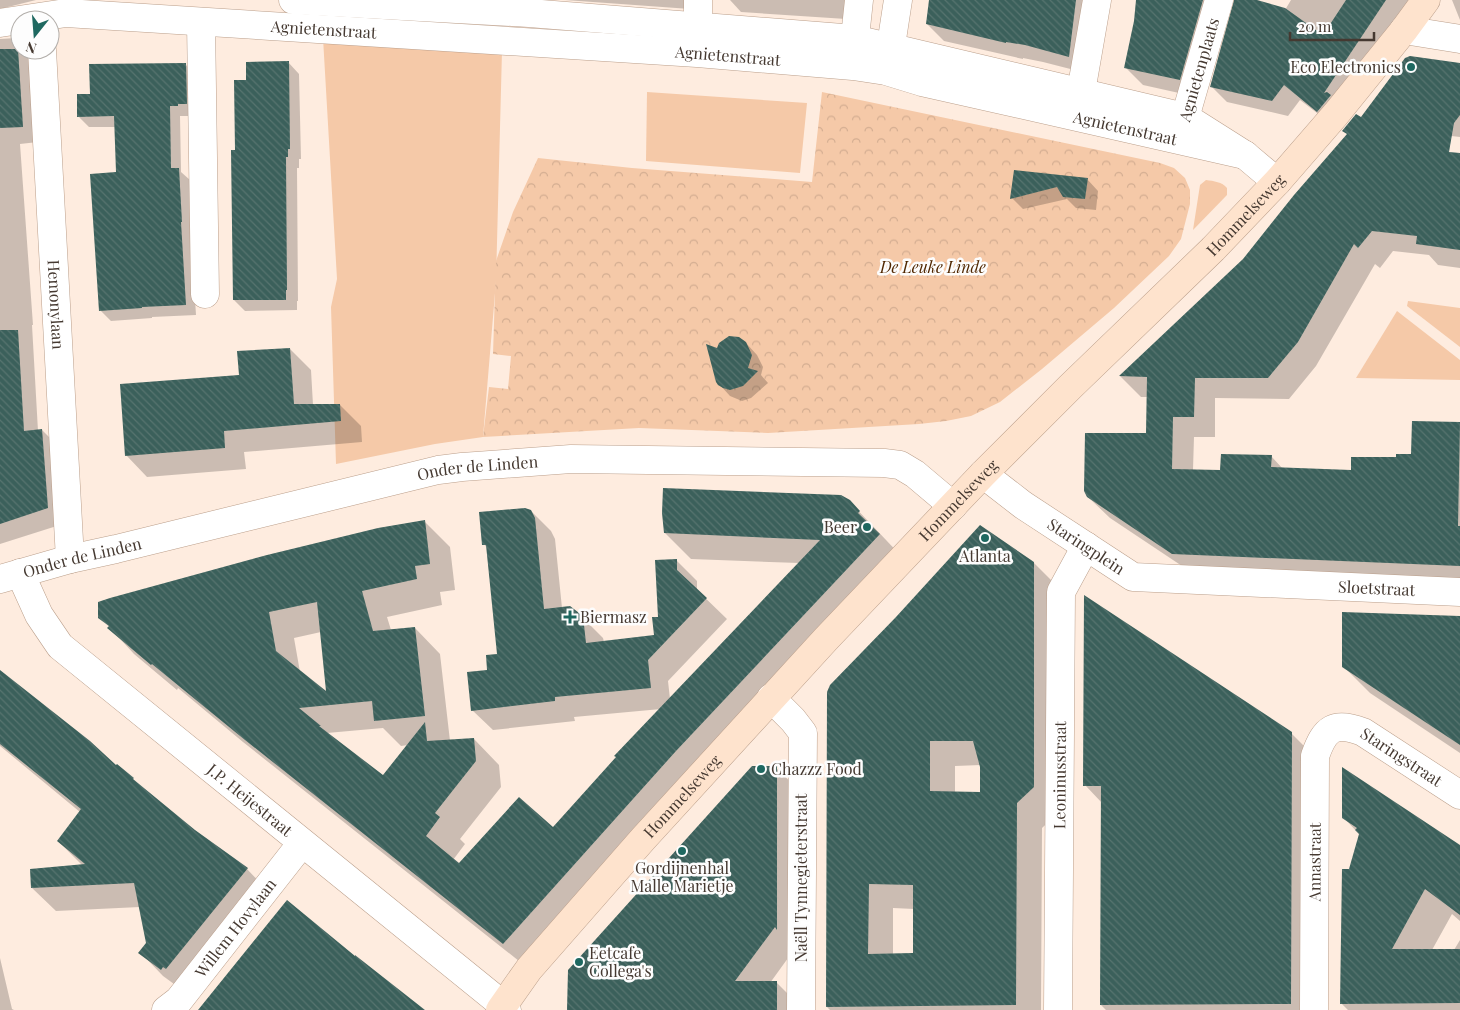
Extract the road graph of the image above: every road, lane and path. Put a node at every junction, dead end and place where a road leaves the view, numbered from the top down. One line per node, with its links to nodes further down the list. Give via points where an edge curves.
1 (293, 0): 7 (street, Agnietenstraat)
2 (860, 0): 12 (street)
3 (898, 0): 17 (street)
4 (1097, 0): 19 (street)
5 (1220, 0): 20 (street, Agnietenplaats)
6 (1426, 0): 11 (street, Hommelseweg)
7 (528, 7): 9 (street, Agnietenstraat); 14 (street)
8 (60, 13): 10 (street, Agnietenstraat)
9 (699, 13): 12 (street, Agnietenstraat); 15 (street)
10 (201, 22): 14 (street, Agnietenstraat); 22 (street)
11 (1404, 30): 13 (street); 21 (street, Hommelseweg)
12 (855, 39): 17 (street, Agnietenstraat); 18 (street)
13 (1460, 39)
14 (528, 43): 15 (street, Agnietenstraat)
15 (698, 54): 18 (street, Agnietenstraat)
16 (43, 60): 26 (street, Hemonylaan)
17 (889, 60): 18 (street, Agnietenstraat); 19 (street, Agnietenstraat, via 922,82)
18 (852, 66)
19 (1079, 104): 20 (street, Agnietenstraat)
20 (1182, 129): 21 (street, Agnietenstraat, via 1245,155)
21 (1277, 182): 23 (street, Hommelseweg, via 1214,249)
22 (204, 294)
23 (983, 474): 24 (street, Hommelseweg); 25 (street, Staringplein)
24 (953, 506): 26 (street, Onder de Linden, via 908,469 884,463 571,459 438,470); 30 (street, Hommelseweg)
25 (1086, 546): 28 (street, Staringplein, via 1133,577); 37 (street, Leoninusstraat, via 1061,592)
26 (70, 558): 27 (street, Onder de Linden)
27 (10, 576): 33 (street, J.P. Heijestraat, via 60,646)
28 (1294, 585): 29 (street, Sloetstraat)
29 (1460, 592)
30 (771, 698): 34 (street, Hommelseweg, via 535,962); 36 (street, Naëll Tynnegieterstraat, via 803,733)
31 (1339, 728): 32 (street, Staringstraat, via 1363,732); 38 (street, Annastraat, via 1330,730 1321,740 1315,756)
32 (1460, 795)
33 (302, 843): 34 (street, J.P. Heijestraat); 35 (street, Willem Hovylaan, via 179,1000)
34 (503, 1008)
35 (166, 1010)
36 (801, 1010)
37 (1058, 1010)
38 (1314, 1010)

